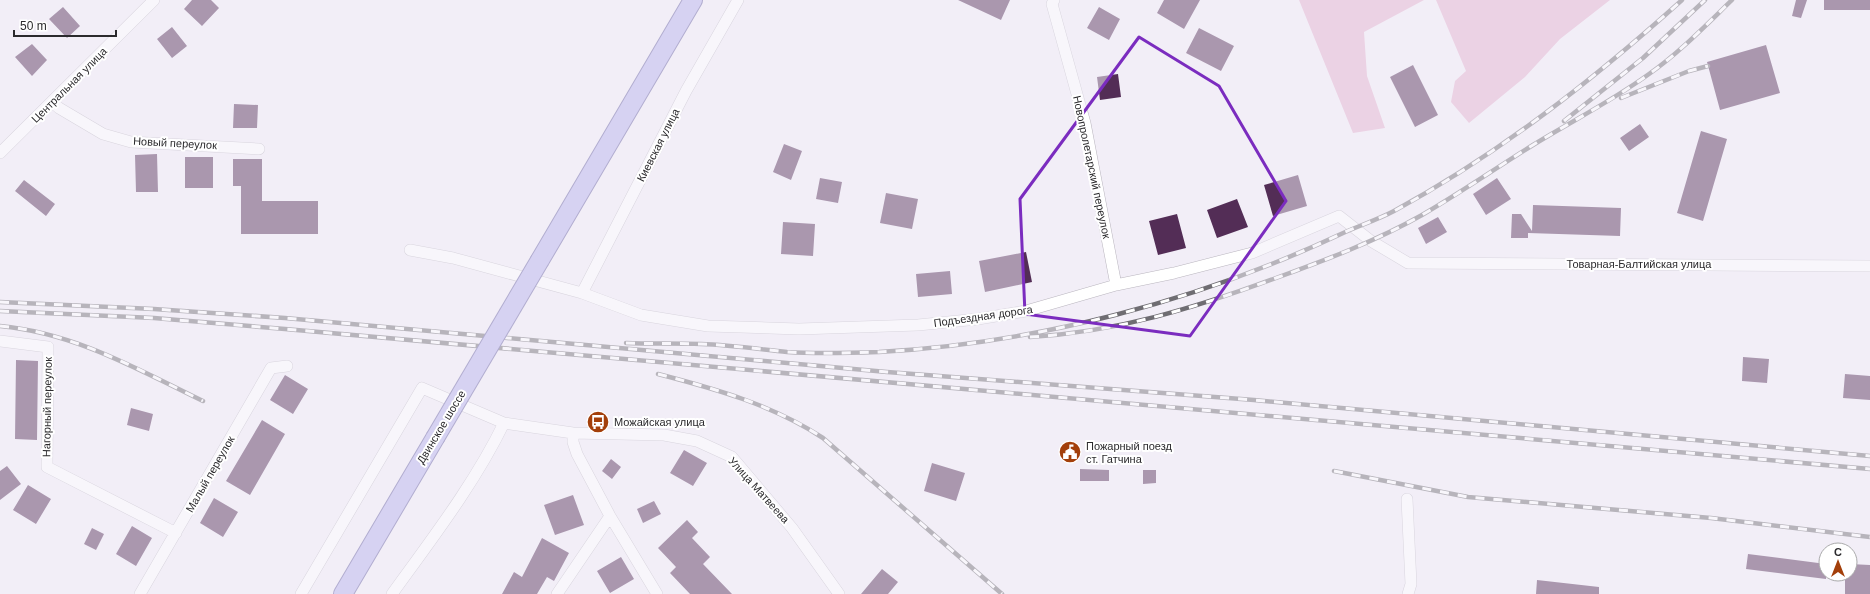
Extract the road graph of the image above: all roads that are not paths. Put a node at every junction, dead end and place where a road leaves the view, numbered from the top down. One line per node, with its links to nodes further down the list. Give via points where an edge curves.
1 (154, 0): 5 (street, Центральная улица)
2 (693, 0): 22 (main road, Двинское шоссе, bridge)
3 (738, 0): 12 (street, Киевская улица, via 686,91)
4 (1053, 2): 11 (street, Новопролетарский переулок, via 1085,123)
5 (52, 102): 6 (street, Новый переулок, via 103,134 131,142); 7 (street, Центральная улица)
6 (259, 149)
7 (0, 153)
8 (410, 250): 12 (street, Подъездная дорога, via 453,258)
9 (1408, 263): 10 (street, Товарная-Балтийская улица); 11 (street, Подъездная дорога, via 1371,241 1339,216 1252,253 1174,274)
10 (1870, 266)
11 (1116, 286): 12 (street, Подъездная дорога, via 1026,311 978,319 918,325 799,329 708,326 641,315)
12 (582, 293)
13 (0, 341): 19 (street, Нагорный переулок, via 48,347 47,467)
14 (287, 366): 19 (street, Малый переулок, via 271,368)
15 (504, 423): 16 (street, Улица Матвеева); 21 (street, via 422,388); 23 (street, via 489,451 436,532)
16 (573, 433): 18 (street, via 576,454); 26 (street, Улица Матвеева, via 664,435 697,441 732,457 792,528)
17 (1407, 499): 27 (street, via 1411,584)
18 (610, 516): 24 (street); 25 (street)
19 (176, 533): 20 (street, Малый переулок)
20 (140, 594)
21 (301, 594)
22 (343, 594)
23 (392, 594)
24 (557, 594)
25 (657, 594)
26 (839, 594)
27 (1408, 594)

